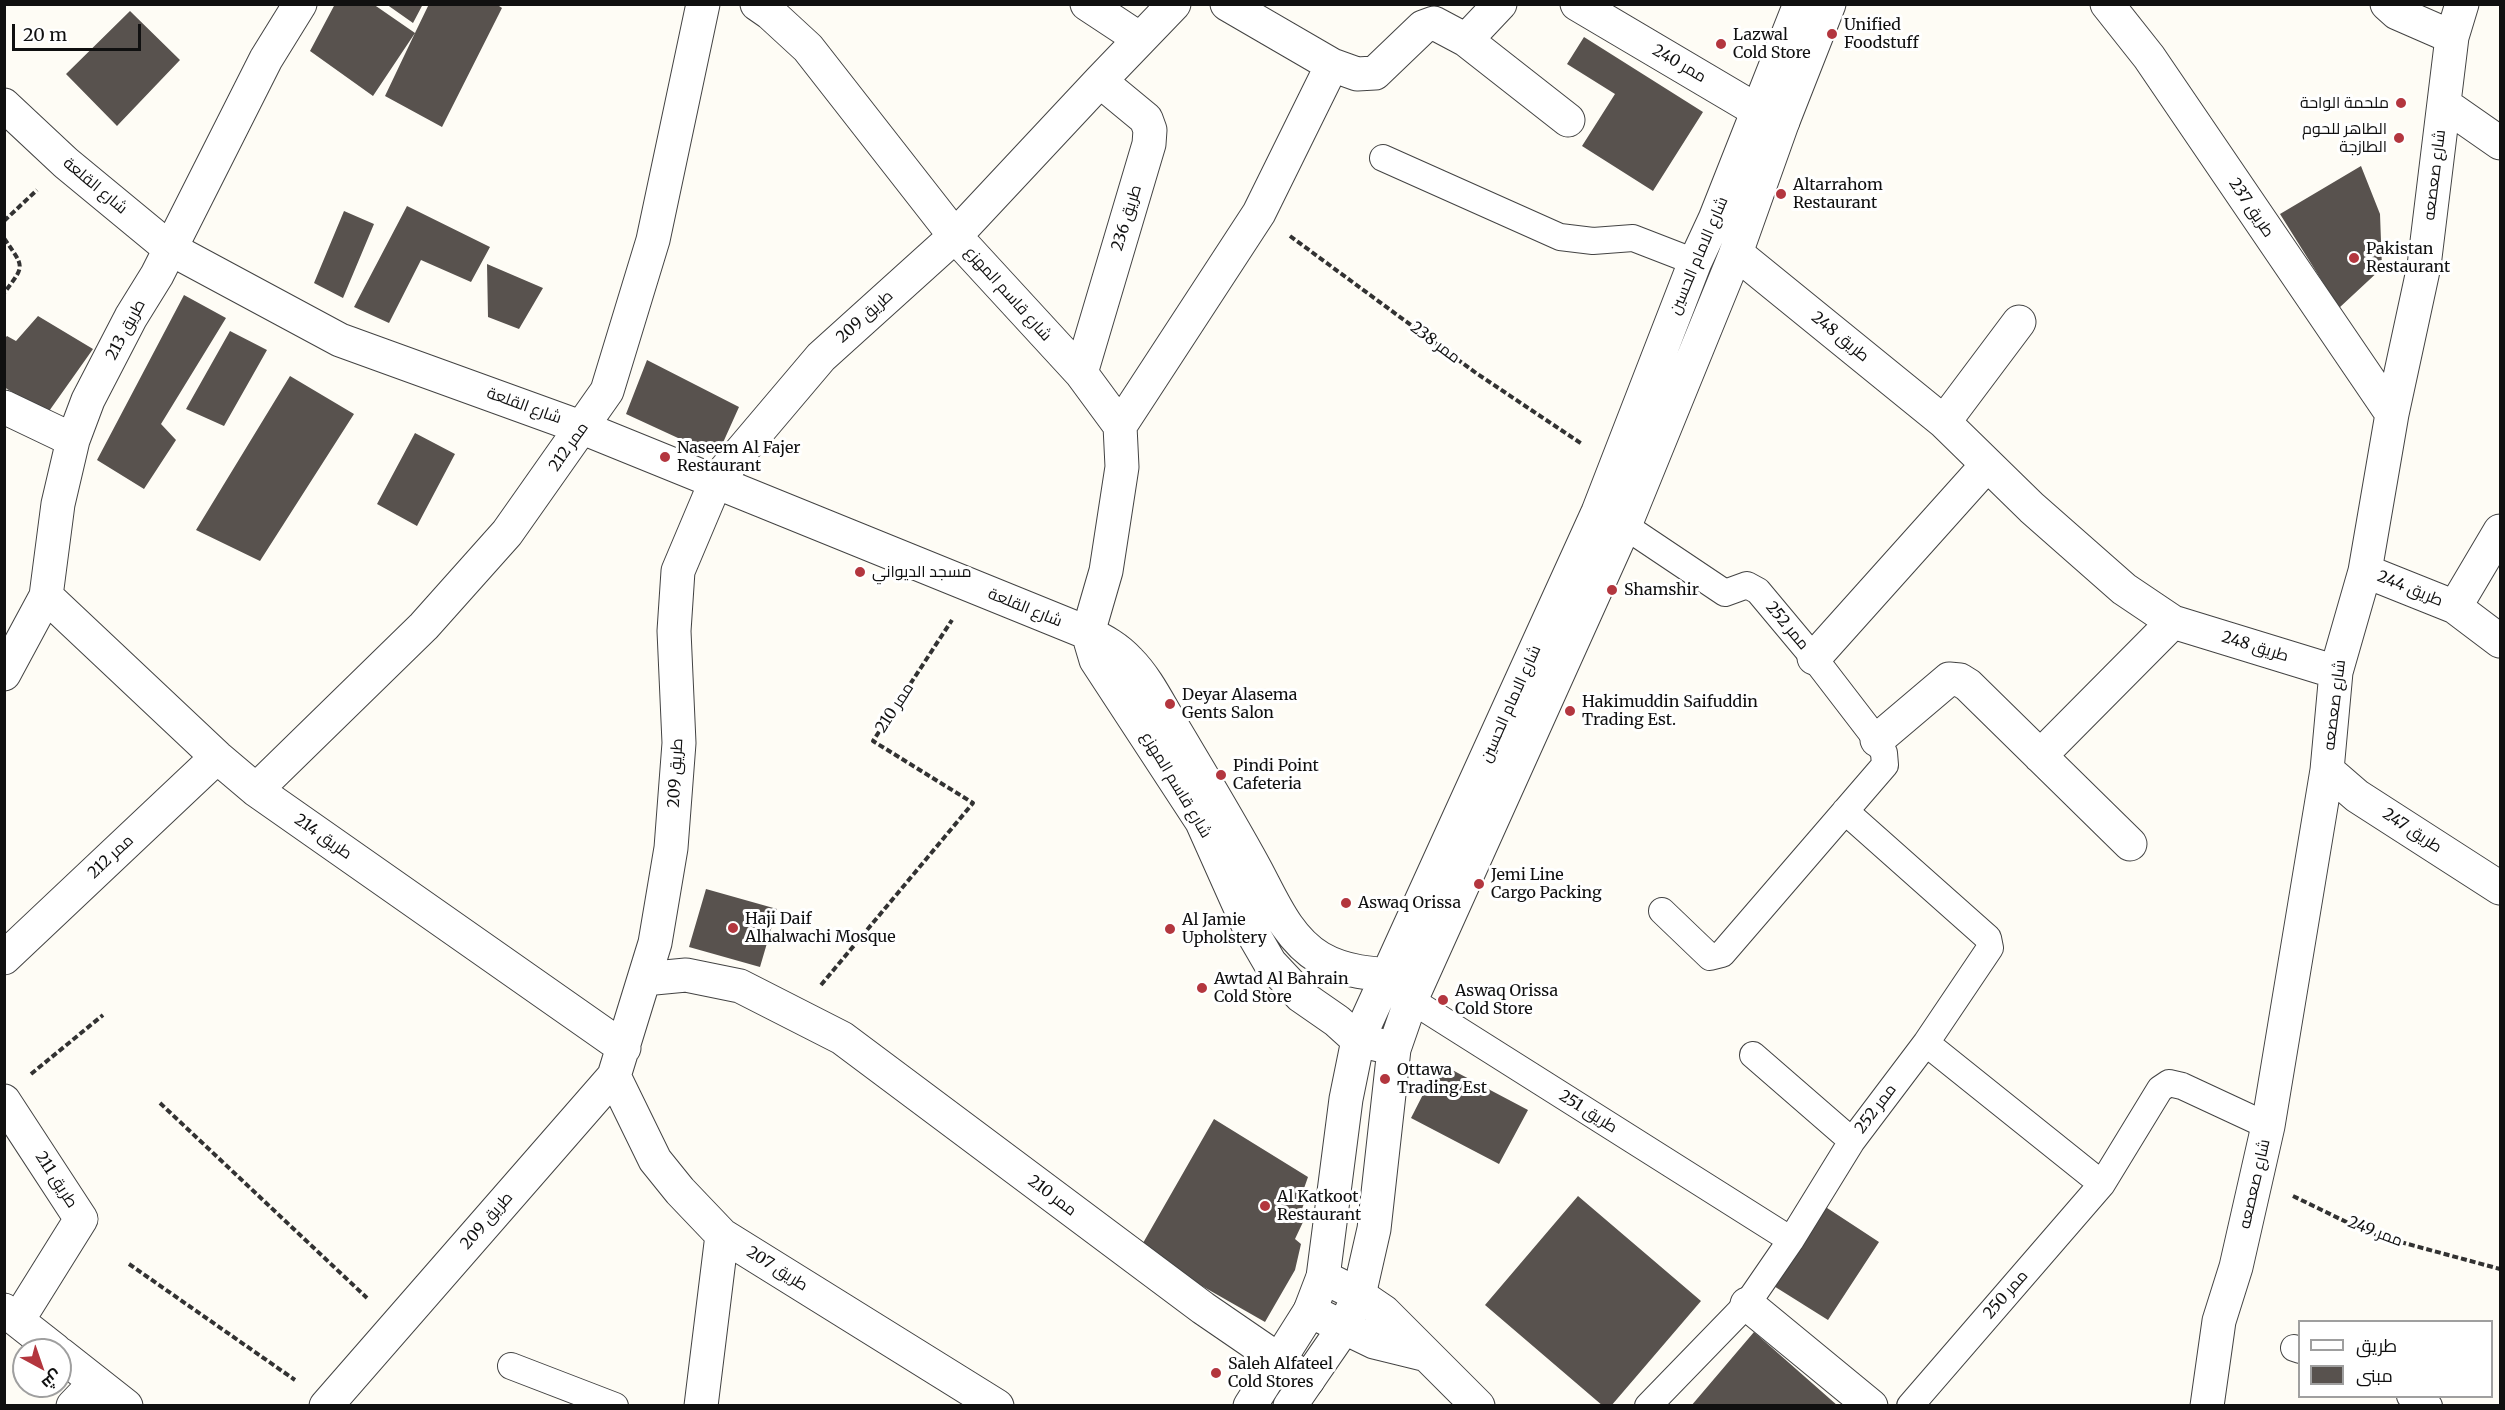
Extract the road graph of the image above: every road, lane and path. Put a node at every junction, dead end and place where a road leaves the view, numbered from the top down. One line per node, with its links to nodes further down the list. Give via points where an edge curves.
1 (300, 4): 29 (street, طريق 213, via 266,59)
2 (703, 4): 38 (street, ممر 212, via 653,240 607,391)
3 (756, 4): 27 (street, شارع قاسم المهزع, via 808,48)
4 (1087, 4): 15 (street)
5 (1174, 4): 15 (street)
6 (1227, 4): 17 (street)
7 (1500, 4): 16 (street)
8 (1577, 4): 21 (street, ممر 240)
9 (1800, 4): 21 (street, شارع الامام الحسين)
10 (1829, 4): 21 (street, شارع الامام الحسين)
11 (2107, 4): 35 (street, طريق 237, via 2149,57)
12 (2387, 4): 14 (street, via 2397,13)
13 (2462, 4): 14 (street, شارع صعصعه)
14 (2452, 37): 19 (street, شارع صعصعه)
15 (1140, 39): 18 (street)
16 (1466, 40): 17 (street, via 1434,24 1423,27 1375,73 1357,75); 22 (street)
17 (1332, 65): 25 (street)
18 (1100, 81): 27 (street); 33 (street, طريق 236, via 1146,119 1150,129 1149,144)
19 (2444, 104): 23 (street); 35 (street, شارع صعصعه, via 2424,266)
20 (4, 105): 29 (street, شارع القلعة, via 66,163)
21 (1771, 116): 26 (street, شارع الامام الحسين)
22 (1568, 120)
23 (2500, 143)
24 (1383, 158): 30 (lane, via 1560,237 1593,242 1633,238)
25 (1259, 213): 37 (street); 41 (path, ممر 238, via 1476,373)
26 (1731, 234): 30 (street, شارع الامام الحسين); 36 (street, طريق 248); 41 (street, شارع الامام الحسين)
27 (956, 236): 33 (street, شارع قاسم المهزع); 42 (street, طريق 209, via 821,357)
28 (4, 238): 31 (path, via 21,264 21,270)
29 (169, 248): 38 (street, شارع القلعة, via 340,340); 39 (street, طريق 213, via 88,400)
30 (1695, 262): 41 (street, شارع الامام الحسين)
31 (4, 293)
32 (2019, 322): 36 (street)
33 (1081, 373): 37 (street, شارع قاسم المهزع)
34 (4, 407): 39 (street)
35 (2392, 414): 45 (street, شارع صعصعه)
36 (1944, 422): 40 (street, طريق 248)
37 (1120, 426): 50 (street, via 1122,467 1106,571)
38 (583, 428): 42 (street, شارع القلعة); 59 (street, ممر 212, via 507,533 424,626)
39 (73, 440): 47 (street, طريق 213, via 58,504)
40 (1988, 465): 49 (street, طريق 248, via 2124,589); 52 (street)
41 (1629, 473): 43 (street, شارع الامام الحسين)
42 (716, 481): 46 (street, شارع القلعة); 65 (street, طريق 209, via 678,571 674,631 679,743 674,816 664,897)
43 (1612, 519): 52 (lane, ممر 252, via 1725,593 1752,586); 66 (street, شارع الامام الحسين)
44 (2500, 531): 48 (street, طريق 244)
45 (2365, 571): 48 (street, طريق 244); 53 (street, شارع صعصعه)
46 (973, 588): 50 (street, شارع القلعة); 67 (path, ممر 210, via 873,741 973,803)
47 (46, 596): 54 (street, طريق 213); 57 (street, طريق 214)
48 (2456, 607): 51 (street, طريق 244)
49 (2173, 622): 53 (street, طريق 248); 56 (street)
50 (1088, 633): 66 (street, شارع قاسم المهزع, via 1114,647 1142,678 1300,942 1339,968); 69 (street, شارع قاسم المهزع, via 1096,660 1202,822 1248,925 1270,963 1301,996)
51 (2500, 641)
52 (1814, 658): 55 (lane, ممر 252)
53 (2336, 672): 58 (street, شارع صعصعه)
54 (4, 674)
55 (1878, 740): 56 (street, via 1949,679 1960,680); 60 (lane, ممر 252, via 1885,765)
56 (2040, 756): 61 (street)
57 (217, 757): 59 (street, طريق 214); 64 (street, ممر 212)
58 (2327, 770): 62 (street, طريق 247, via 2357,796); 76 (street, شارع صعصعه)
59 (256, 790): 73 (street, طريق 214)
60 (1845, 811): 63 (lane, ممر 252, via 1722,954 1710,957); 70 (lane, ممر 252, via 1988,938 1990,948)
61 (2130, 844)
62 (2500, 888)
63 (1662, 910)
64 (4, 958)
65 (644, 979): 67 (street, ممر 210, via 686,975 741,986); 73 (street, طريق 209)
66 (1401, 985): 69 (street, شارع الامام الحسين); 71 (street, شارع الامام الحسين); 81 (lane, طريق 251)
67 (797, 1013): 93 (street, ممر 210, via 842,1038 1114,1243)
68 (103, 1015): 74 (path)
69 (1358, 1040): 71 (street, شارع قاسم المهزع); 84 (street, شارع الامام الحسين, via 1346,1099)
70 (1926, 1043): 77 (lane, ممر 252); 79 (lane)
71 (1394, 1049): 85 (street, شارع الامام الحسين, via 1374,1229)
72 (1753, 1055): 77 (lane, ممر 252)
73 (619, 1062): 80 (street, طريق 207, via 655,1160); 89 (street, طريق 209)
74 (13, 1091): 88 (street, طريق 211, via 81,1219)
75 (160, 1103): 89 (path)
76 (2268, 1126): 78 (street, شارع صعصعه); 79 (lane, ممر 250, via 2169,1083 2160,1089)
77 (1852, 1141): 81 (lane, ممر 252)
78 (2256, 1179): 83 (path, ممر 249, via 2372,1234); 110 (street, شارع صعصعه, via 2219,1321)
79 (2102, 1184): 109 (lane, ممر 250)
80 (722, 1235): 103 (street); 104 (street, طريق 207)
81 (1791, 1239): 86 (lane, ممر 252)
82 (129, 1264): 99 (path)
83 (2500, 1269)
84 (1323, 1278): 85 (street); 87 (street, شارع الامام الحسين)
85 (1359, 1295): 90 (street, شارع الامام الحسين); 92 (street, via 1407,1332)
86 (1747, 1304): 107 (lane, ممر 252); 108 (street)
87 (1310, 1311): 90 (street); 93 (street, شارع الامام الحسين)
88 (11, 1315): 91 (street)
89 (396, 1326): 99 (street, طريق 209)
90 (1343, 1329): 92 (street, via 1374,1342); 97 (street, شارع الامام الحسين)
91 (40, 1338)
92 (1427, 1355): 106 (street)
93 (1280, 1361): 97 (street, ممر 210); 105 (street, شارع الامام الحسين)
94 (72, 1364): 96 (street)
95 (511, 1366): 102 (lane)
96 (95, 1383): 100 (street); 101 (street)
97 (1299, 1393)
98 (2414, 1398): 111 (lane)
99 (327, 1404)
100 (73, 1406)
101 (126, 1406)
102 (615, 1406)
103 (701, 1406)
104 (997, 1406)
105 (1250, 1406)
106 (1478, 1406)
107 (1648, 1406)
108 (1871, 1406)
109 (1910, 1406)
110 (2207, 1406)
111 (2429, 1406)

